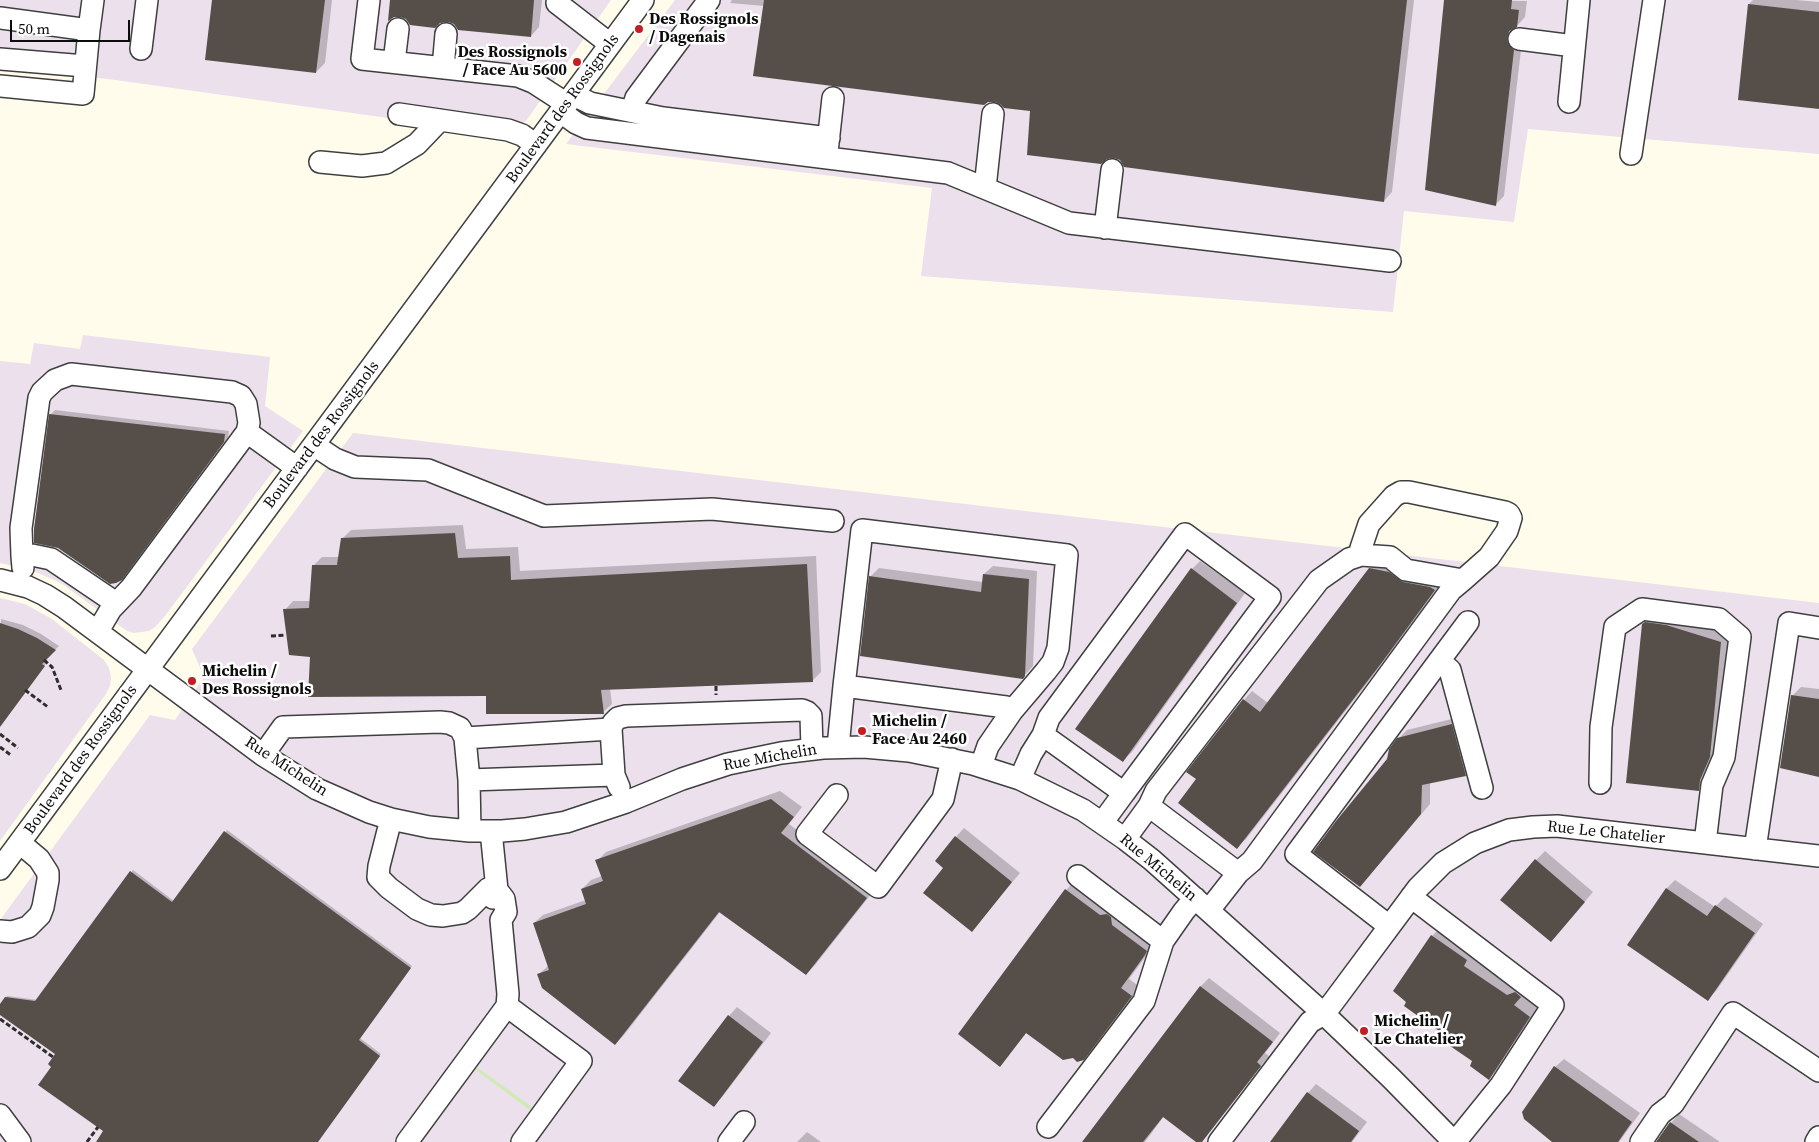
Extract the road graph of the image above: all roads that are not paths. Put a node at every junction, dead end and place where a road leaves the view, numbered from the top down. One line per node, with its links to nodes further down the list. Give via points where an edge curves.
1 (93, 0): 11 (street)
2 (147, 0): 16 (street)
3 (369, 0): 18 (street, via 362,59)
4 (560, 0): 14 (street, via 557,3)
5 (643, 0): 14 (street, Boulevard des Rossignols)
6 (708, 0): 25 (street, via 636,98)
7 (1579, 0): 15 (street)
8 (1654, 0): 31 (street)
9 (0, 18): 11 (street)
10 (398, 29): 18 (street)
11 (89, 30): 19 (street)
12 (446, 34): 20 (street)
13 (1519, 39): 15 (street)
14 (610, 44): 24 (street, Boulevard des Rossignols)
15 (1574, 46): 23 (street)
16 (142, 50)
17 (0, 59): 19 (street)
18 (394, 62): 20 (street)
19 (85, 66): 21 (street, via 84,94)
20 (443, 68): 24 (street, via 518,76)
21 (0, 86)
22 (833, 98): 30 (street)
23 (1569, 102)
24 (567, 104): 25 (street, via 590,103); 29 (street, Boulevard des Rossignols); 30 (street, via 576,123 587,128)
25 (632, 110): 30 (street)
26 (399, 114): 28 (street)
27 (993, 114): 34 (street)
28 (440, 120): 29 (street, via 508,130); 32 (street, via 417,144 386,163 362,166)
29 (536, 145): 38 (street, Boulevard des Rossignols)
30 (828, 148): 34 (street, via 948,173)
31 (1631, 154)
32 (320, 162)
33 (1112, 170): 35 (street)
34 (985, 188): 35 (street, via 1069,222)
35 (1105, 228): 36 (street)
36 (1390, 261)
37 (247, 432): 39 (street); 42 (street, via 246,404 241,396 232,392 71,374 54,380 39,398 21,528); 45 (street)
38 (314, 445): 39 (street, Boulevard des Rossignols); 40 (street, via 355,467 428,470 544,516 712,509)
39 (298, 468): 50 (street, Boulevard des Rossignols)
40 (833, 521)
41 (1361, 555): 43 (street, via 1390,557 1406,570); 43 (street, via 1369,524 1401,492 1507,513 1510,523 1498,544 1487,560); 69 (street, via 1349,559 1318,580 1156,791)
42 (22, 556): 44 (street, via 23,570); 45 (street, via 51,559)
43 (1463, 580): 80 (street, via 1451,590 1252,861)
44 (9, 582): 48 (street, Rue Michelin, via 56,601)
45 (116, 603): 48 (street)
46 (1468, 622): 49 (street)
47 (1819, 628): 77 (street, via 1790,623)
48 (98, 631): 50 (street, Rue Michelin)
49 (1439, 661): 65 (street, via 1450,670); 85 (street, via 1296,854)
50 (148, 669): 58 (street, Rue Michelin); 75 (street, Boulevard des Rossignols)
51 (844, 686): 52 (street, via 1001,706); 52 (street, via 862,530 1067,555 1058,648 1046,672); 56 (street)
52 (1012, 712): 60 (street, via 988,746)
53 (612, 729): 55 (street); 57 (street, via 618,718 626,716 802,710 810,716); 61 (street)
54 (1043, 735): 62 (street); 66 (street); 66 (street, via 1049,718 1185,534 1270,598)
55 (465, 738): 58 (street, via 460,728 440,722 283,727); 63 (street)
56 (838, 747): 57 (street, Rue Michelin); 59 (street, Rue Michelin, via 896,750)
57 (812, 749): 68 (street, Rue Michelin, via 728,764)
58 (264, 755): 70 (street, Rue Michelin, via 329,796)
59 (952, 759): 60 (street, Rue Michelin); 67 (street, via 943,799 878,887 808,834)
60 (982, 766): 62 (street, Rue Michelin)
61 (614, 775): 63 (street); 68 (street)
62 (1020, 779): 71 (street, Rue Michelin)
63 (469, 780): 72 (street)
64 (1600, 783): 76 (street, via 1601,727 1615,627 1642,609 1719,619 1740,637 1724,757 1712,785)
65 (1482, 788)
66 (1124, 793): 71 (street)
67 (837, 795)
68 (626, 802): 73 (street, Rue Michelin, via 566,822)
69 (1148, 806): 74 (street); 80 (street)
70 (391, 819): 72 (street, Rue Michelin); 82 (street, via 378,877 417,909 430,915 462,913 488,890)
71 (1102, 823): 74 (street, Rue Michelin)
72 (470, 831): 73 (street, Rue Michelin)
73 (491, 832): 82 (street)
74 (1125, 838): 84 (street, Rue Michelin)
75 (20, 843): 79 (street, Boulevard des Rossignols); 86 (street, via 39,859 48,873 43,907 28,927 12,932)
76 (1705, 843): 77 (street, Rue Le Chatelier); 83 (street, Rue Le Chatelier, via 1557,826 1520,828 1486,838 1454,855)
77 (1755, 849): 78 (street, Rue Le Chatelier)
78 (1819, 856)
79 (0, 869)
80 (1238, 873): 84 (street)
81 (1078, 876): 87 (street)
82 (496, 888): 88 (street, via 493,898 495,914 502,920)
83 (1410, 897): 85 (street, Rue Le Chatelier); 100 (street, via 1553,1005 1501,1086)
84 (1202, 904): 87 (street, via 1184,910); 89 (street, Rue Michelin)
85 (1389, 926): 89 (street, Rue Le Chatelier)
86 (0, 930)
87 (1163, 941): 93 (street, via 1144,1001)
88 (507, 1006): 96 (street); 97 (street, via 581,1061)
89 (1324, 1014): 99 (street, Rue Le Chatelier, via 1310,1022); 100 (street, Rue Michelin)
90 (1819, 1071): 101 (street, via 1733,1013 1673,1104 1660,1114)
91 (0, 1115): 95 (street)
92 (744, 1122): 98 (street)
93 (1048, 1127)
94 (1819, 1137): 102 (street)
95 (20, 1142)
96 (407, 1142)
97 (522, 1142)
98 (729, 1142)
99 (1220, 1142)
100 (1455, 1142)
101 (1641, 1142)
102 (1816, 1142)

